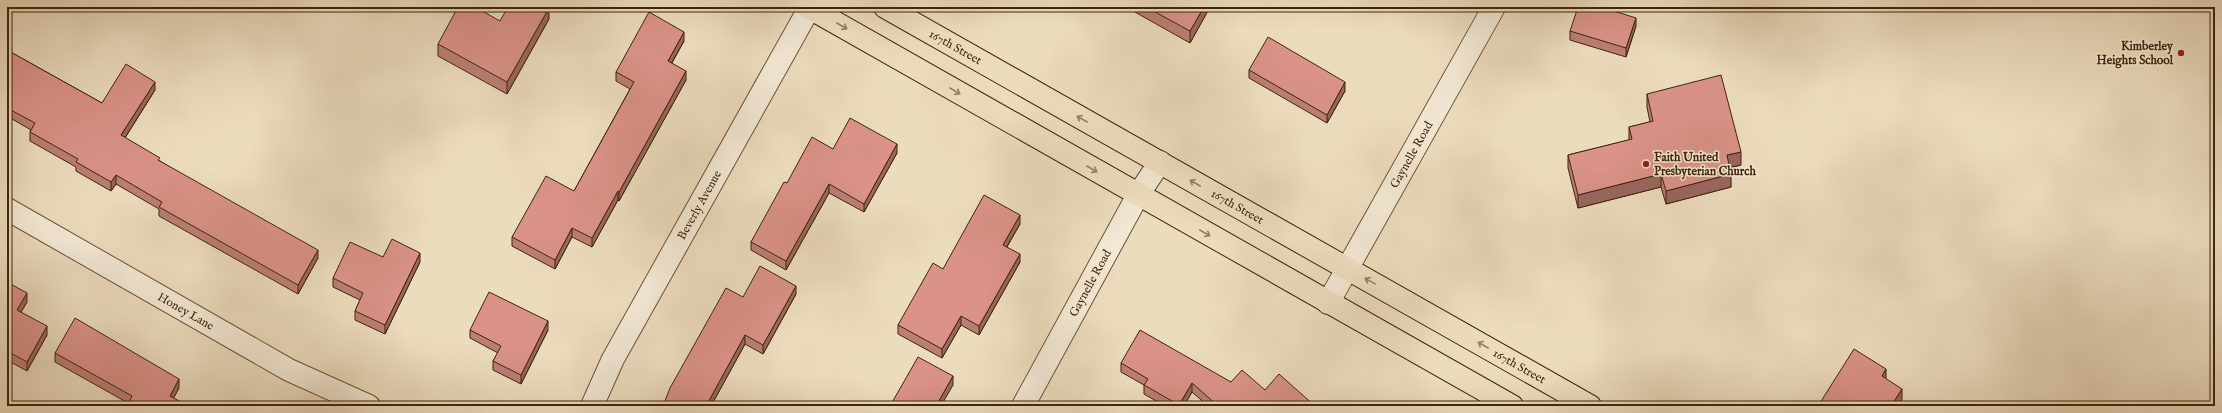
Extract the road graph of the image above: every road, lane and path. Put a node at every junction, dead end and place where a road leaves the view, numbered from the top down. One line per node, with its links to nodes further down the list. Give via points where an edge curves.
1 (809, 7): 5 (main road, one-way to 5); 11 (street, Beverly Avenue, via 613,359)
2 (885, 7): 4 (main road, 167th Street, one-way to 2)
3 (1494, 7): 7 (street, Gaynelle Road)
4 (1160, 162): 5 (street, Gaynelle Road); 7 (main road, 167th Street, one-way to 4)
5 (1138, 195): 8 (main road, one-way to 8); 9 (street, Gaynelle Road)
6 (7, 209): 10 (street, Honey Lane, via 289,370)
7 (1348, 269): 8 (street, Gaynelle Road); 13 (main road, 167th Street, one-way to 7)
8 (1328, 303): 12 (main road)
9 (1025, 405)
10 (369, 406)
11 (592, 406)
12 (1512, 406)
13 (1590, 406)

